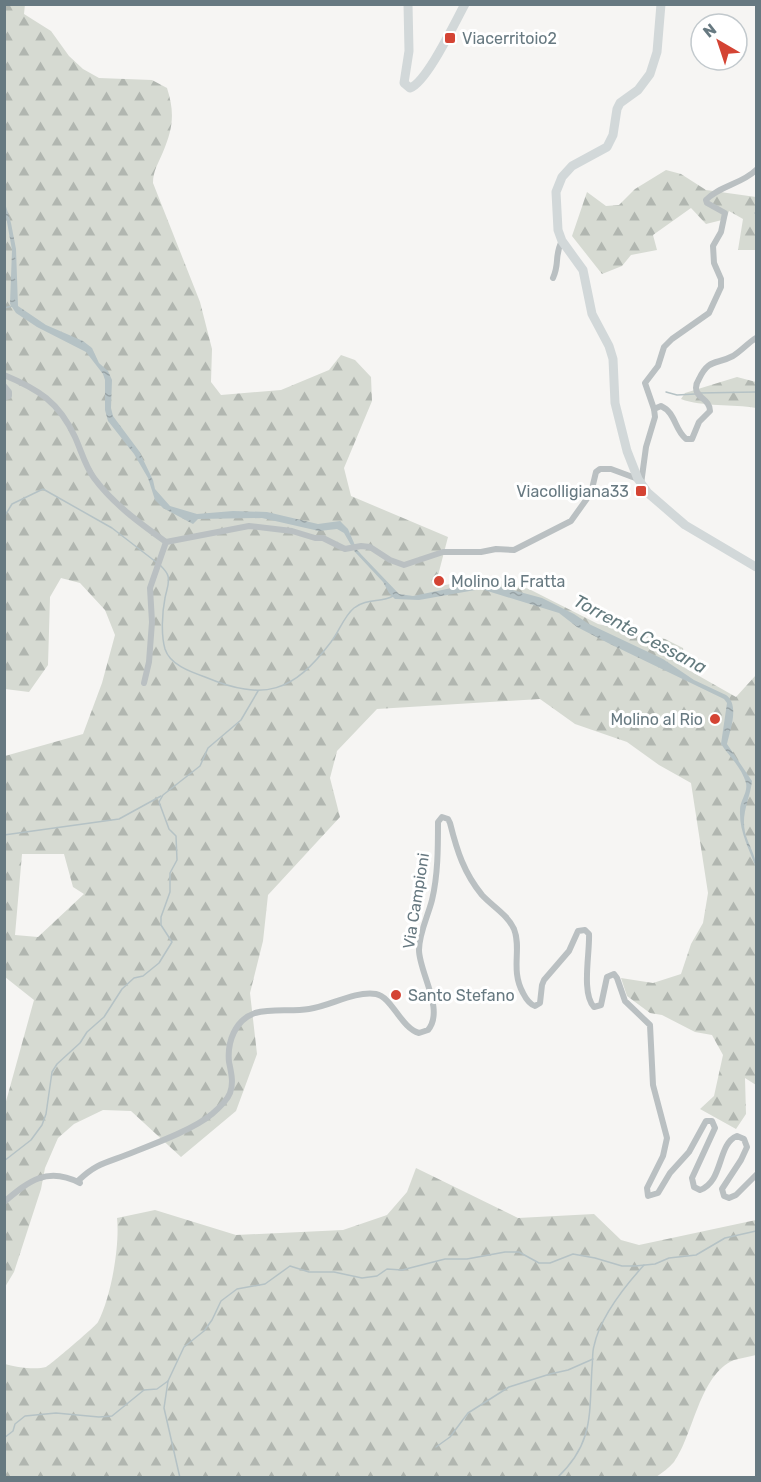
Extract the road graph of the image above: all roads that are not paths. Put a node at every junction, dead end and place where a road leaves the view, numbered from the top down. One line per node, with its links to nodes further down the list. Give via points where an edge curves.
1 (408, 4): 2 (street, via 409,51 404,83 410,88 426,73)
2 (465, 4)
3 (661, 4): 5 (street, via 657,52 650,74 638,90 620,103 610,142 599,153 572,166 558,185 557,223)
4 (756, 171): 11 (street, via 706,200 725,213 713,246 721,287 709,313 664,347 658,366 645,383)
5 (562, 241): 6 (street); 12 (street, via 583,270 592,314 609,346 615,403)
6 (553, 278)
7 (756, 338): 11 (street, via 732,356 709,364 702,372 696,390 710,411 699,422 692,439 677,431 674,417 667,409)
8 (4, 375): 13 (street, via 25,382 50,400 71,429 94,478 129,514)
9 (4, 386): 10 (street, via 9,392)
10 (4, 398)
11 (654, 409): 12 (street, via 654,426)
12 (639, 481): 13 (street, via 611,469 600,469 572,521 517,550 443,552 404,565 376,549 345,549 323,538 254,526); 14 (street, via 685,525)
13 (166, 542): 15 (street, via 150,588 149,662)
14 (756, 567)
15 (144, 683)
16 (756, 1175): 17 (street, Via Campioni, via 736,1195 724,1196 722,1190 747,1147 744,1139 737,1136 729,1141 711,1183 700,1190 694,1187 692,1178 715,1128 712,1121 706,1121 689,1152 658,1193 646,1194 668,1138 653,1085 650,1025 625,1001 614,974 607,977 601,1005 591,1004 587,993 589,934 585,930 578,932 569,951 544,980 540,1003 530,1004 516,976 516,937 512,926 468,876 450,823 442,817 438,822 434,888 419,945 434,1017 428,1030 411,1030 385,1000 374,994 315,1008 249,1016 232,1034 230,1094 209,1116 93,1167 80,1183 44,1176 23,1185)
17 (4, 1202)

